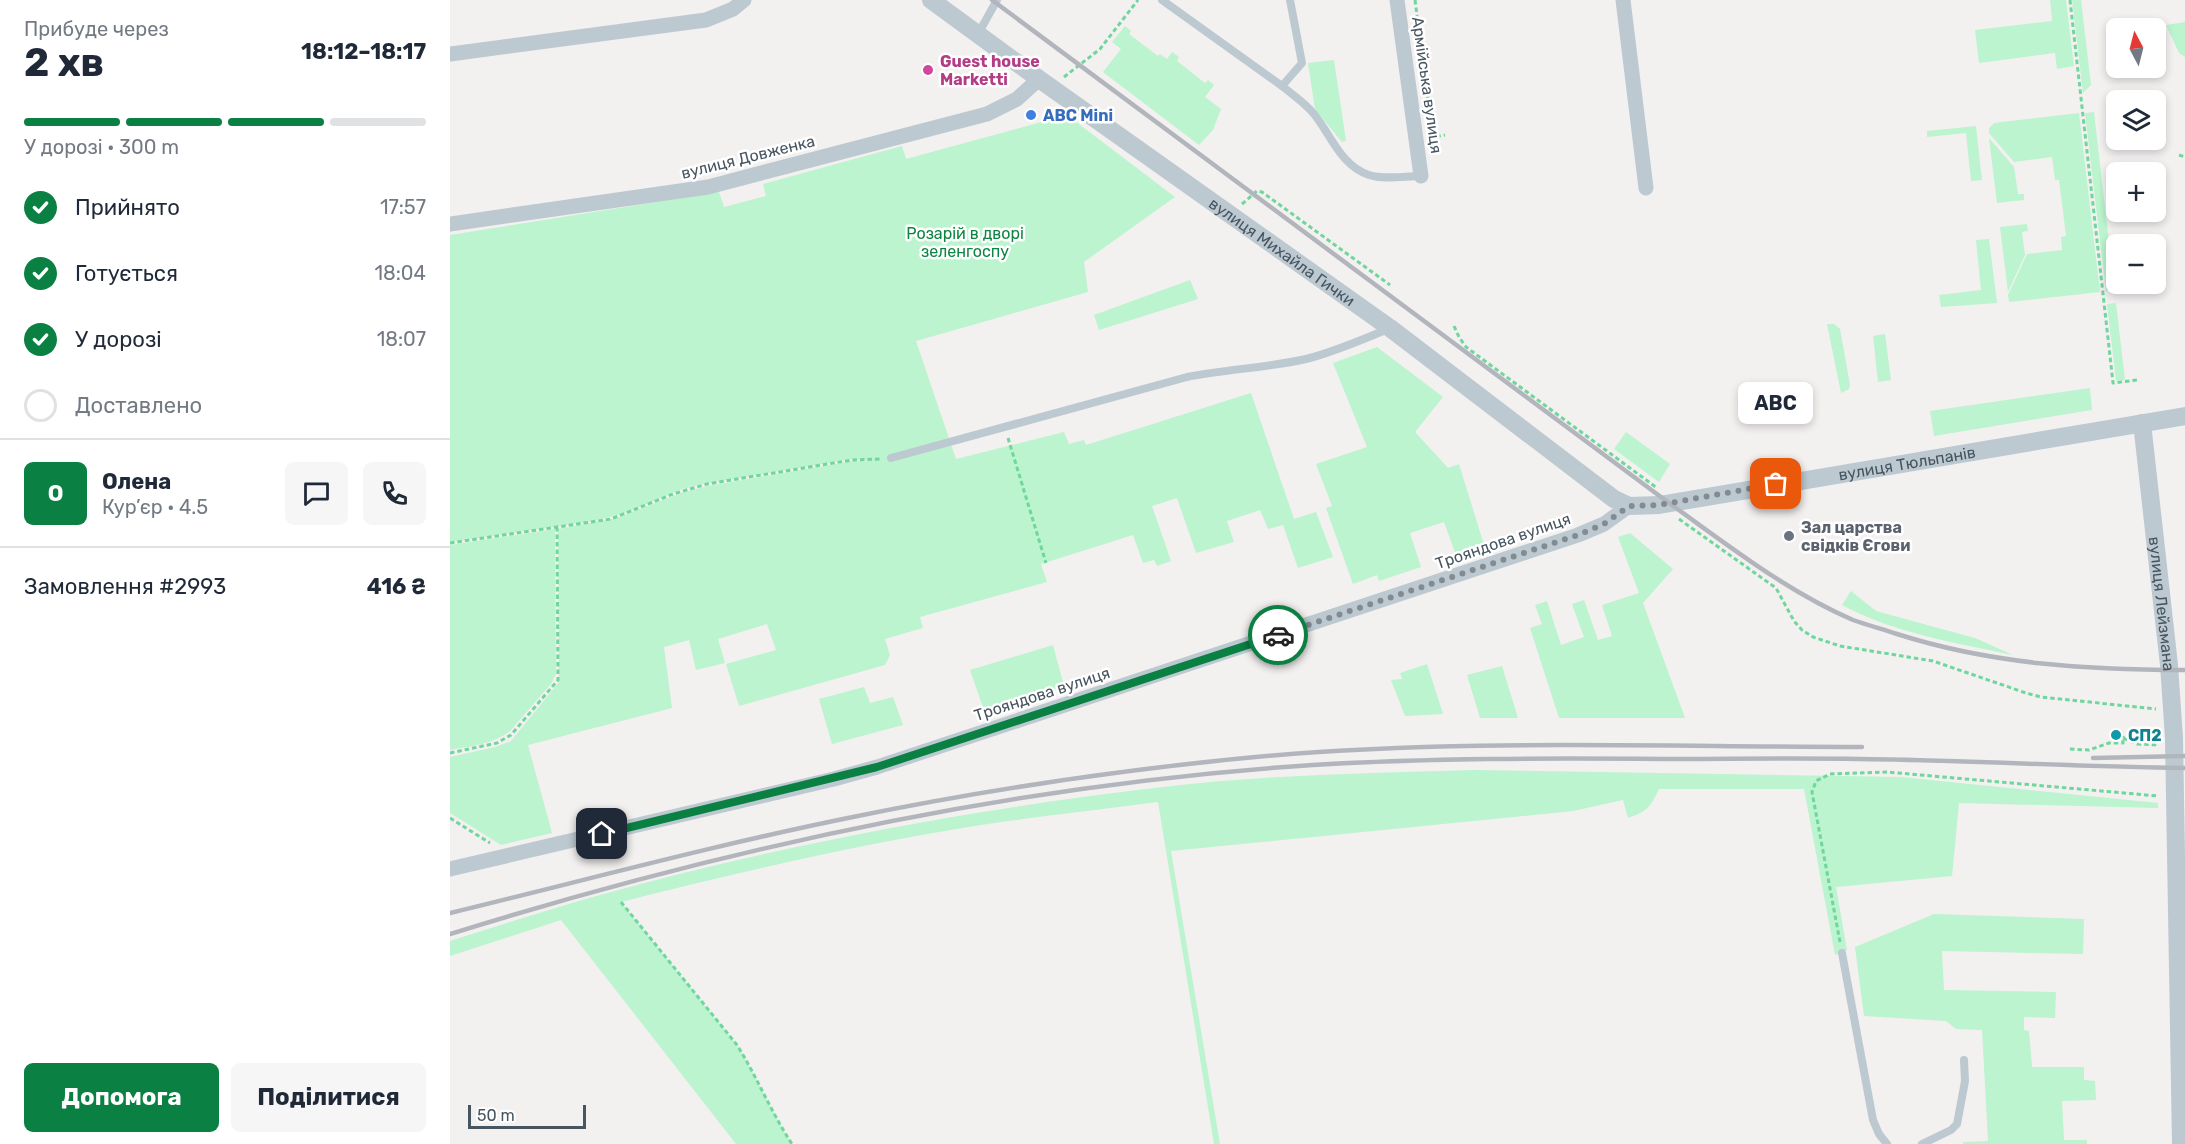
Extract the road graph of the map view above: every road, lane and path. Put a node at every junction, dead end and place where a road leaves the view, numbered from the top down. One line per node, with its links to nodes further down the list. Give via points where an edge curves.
1 (744, 0): 12 (street, via 706,20)
2 (931, 0): 11 (street, вулиця Михайла Гички)
3 (997, 0): 11 (lane)
4 (1138, 0): 13 (path, via 1100,49)
5 (1162, 0): 14 (lane, Армійська вулиця)
6 (1290, 0): 14 (lane, via 1302,63)
7 (1397, 0): 18 (street, Армійська вулиця)
8 (1414, 0): 15 (path)
9 (1623, 0): 19 (street)
10 (2070, 0): 25 (path, via 2113,383)
11 (978, 34): 13 (street, вулиця Михайла Гички)
12 (450, 54)
13 (1045, 83): 20 (street, вулиця Михайла Гички); 21 (street, вулиця Довженка, via 987,114 732,181 680,192)
14 (1282, 86): 18 (lane, Армійська вулиця, via 1304,102 1342,156 1362,171 1378,177)
15 (1430, 114)
16 (2179, 155): 17 (path)
17 (2185, 157)
18 (1421, 176)
19 (1646, 188)
20 (1229, 214): 22 (path, via 1257,191 1262,192); 24 (street, вулиця Михайла Гички)
21 (450, 224)
22 (1390, 285)
23 (1454, 326): 30 (path, via 1466,347)
24 (1390, 328): 28 (lane, via 1321,355 1188,377); 31 (street, вулиця Михайла Гички, via 1614,500)
25 (2137, 381)
26 (2185, 416): 27 (street, вулиця Тюльпанів)
27 (2142, 423): 30 (street, вулиця Тюльпанів); 35 (street, вулиця Лейзмана)
28 (1005, 428): 29 (lane); 34 (path)
29 (891, 458): 32 (path, via 852,460 707,484 611,519)
30 (1667, 503): 31 (street, вулиця Тюльпанів); 35 (path, via 1776,588 1802,630 1826,643 1933,661 2042,697)
31 (1629, 506): 41 (street, Трояндова вулиця, via 1604,524 1578,535 877,767)
32 (557, 528): 33 (path); 38 (path, via 558,680 511,735 498,743)
33 (450, 543)
34 (1046, 562)
35 (2172, 711): 36 (street, вулиця Лейзмана)
36 (2174, 745): 37 (path, via 2137,744 2123,737 2123,743 2089,750); 39 (street, вулиця Лейзмана)
37 (2070, 749)
38 (450, 753)
39 (2176, 798): 44 (path, via 1898,772 1823,776 1812,792); 45 (street, вулиця Лейзмана)
40 (450, 818): 41 (path)
41 (510, 855): 42 (street, Трояндова вулиця)
42 (450, 869)
43 (621, 903): 47 (path, via 736,1045)
44 (1842, 953): 48 (lane, via 1873,1120)
45 (2182, 995): 50 (street, вулиця Лейзмана)
46 (1964, 1060): 49 (lane, via 1965,1081 1957,1124)
47 (792, 1144)
48 (1887, 1144)
49 (1922, 1144)
50 (2181, 1144)

